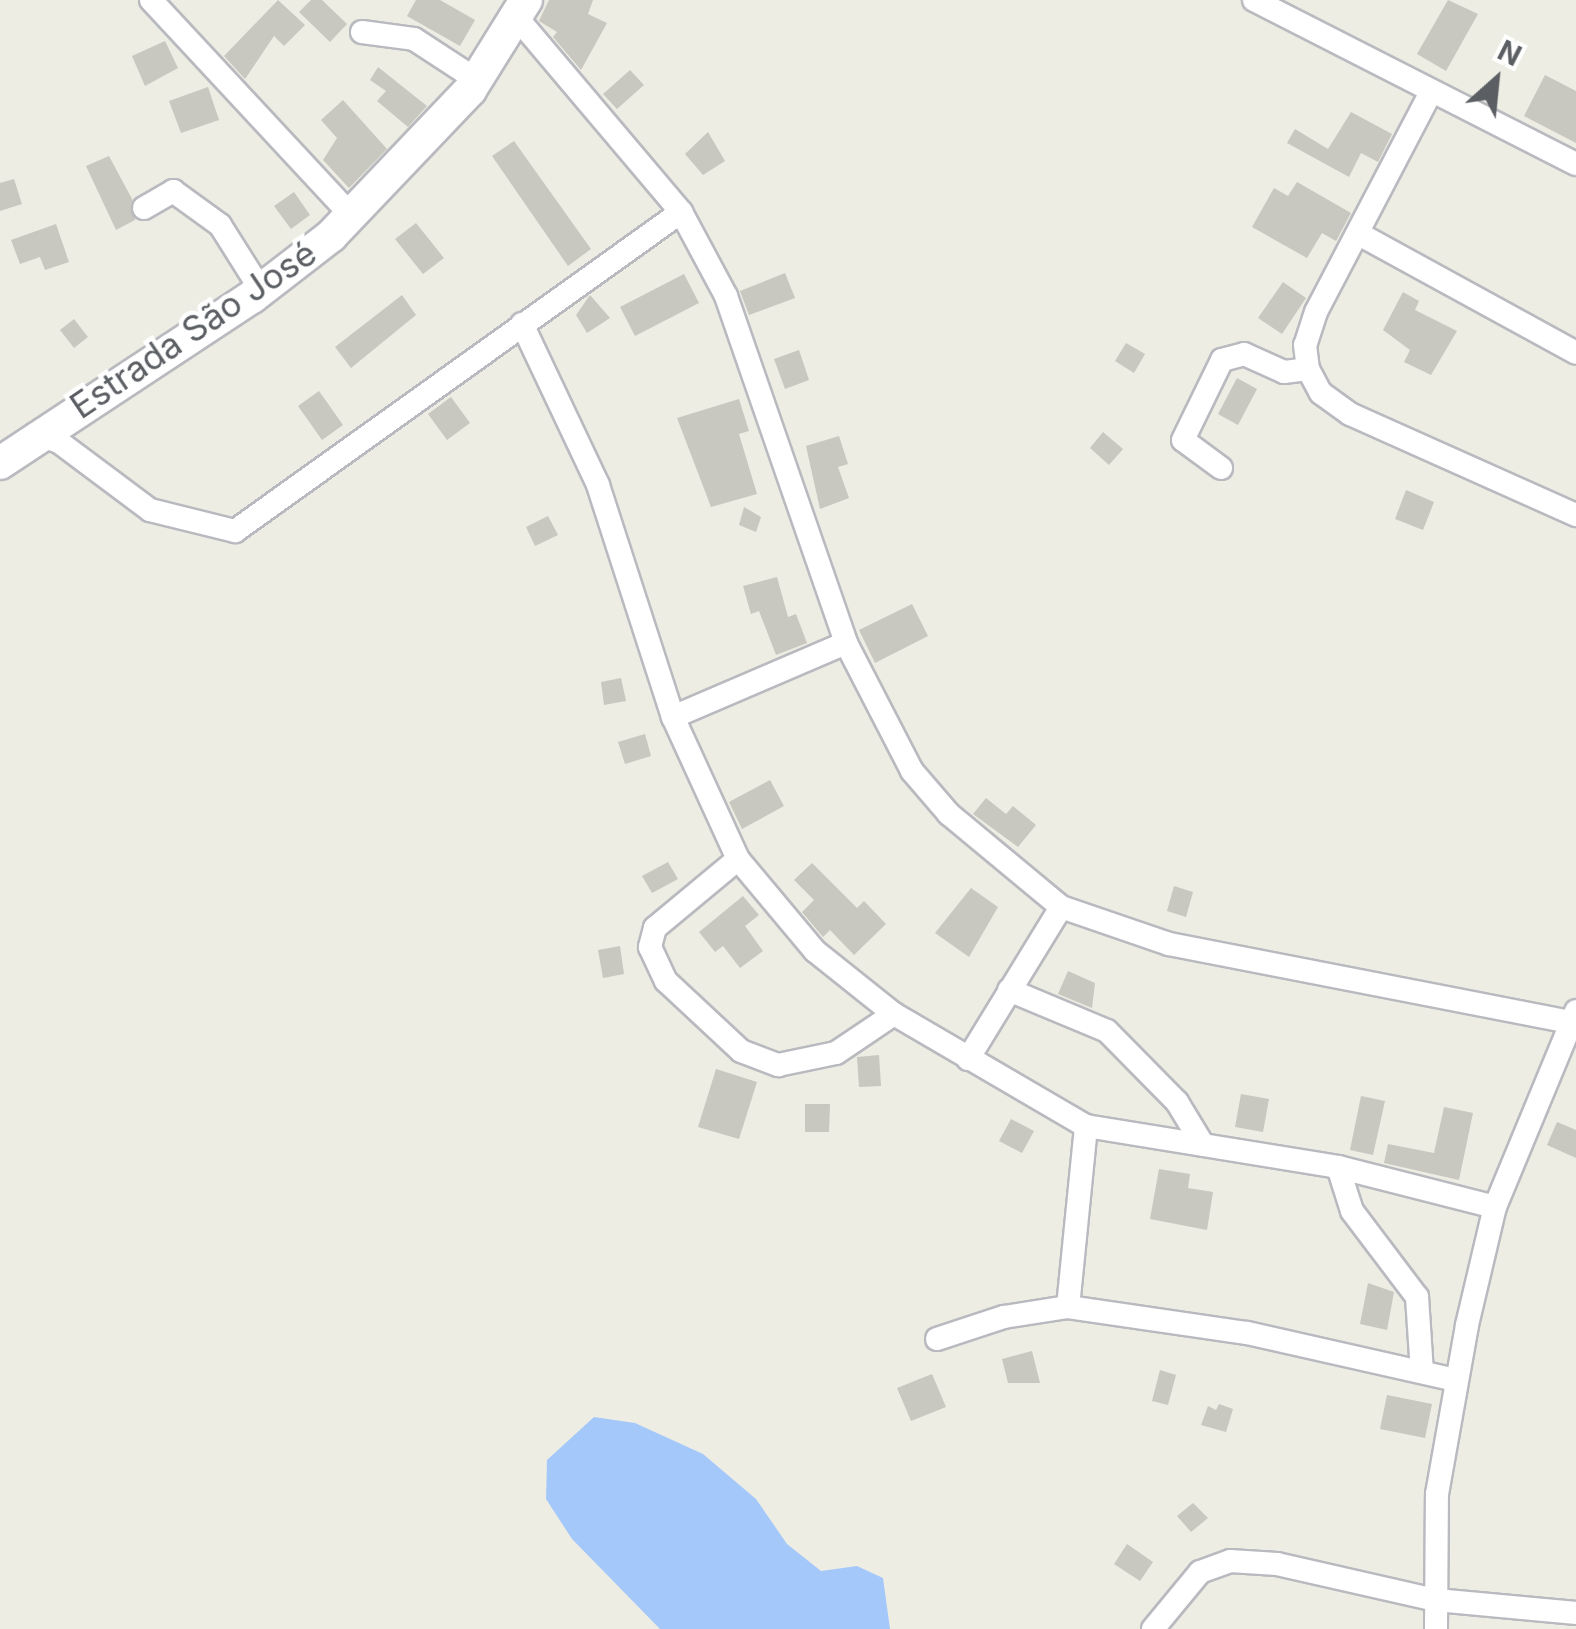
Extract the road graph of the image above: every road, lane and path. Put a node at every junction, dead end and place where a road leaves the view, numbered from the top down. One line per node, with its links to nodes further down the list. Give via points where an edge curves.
1 (151, 0): 10 (street)
2 (1254, 0): 6 (street)
3 (522, 9): 5 (street, Estrada São José); 9 (street)
4 (362, 32): 5 (street, via 414,39)
5 (478, 80): 10 (street, Estrada São José)
6 (1431, 92): 7 (street); 11 (street)
7 (1576, 164)
8 (144, 208): 12 (street, via 173,191 220,225)
9 (682, 212): 13 (street); 20 (street, via 726,296)
10 (352, 216): 12 (street, Estrada São José)
11 (1359, 234): 14 (street); 15 (street, via 1308,331)
12 (261, 290): 16 (street, Estrada São José)
13 (522, 324): 16 (street, via 235,531 150,510 59,442); 21 (street, via 598,485)
14 (1576, 353)
15 (1308, 369): 18 (street, via 1284,372 1244,354 1222,360 1183,440); 19 (street, via 1321,393 1350,414)
16 (35, 434): 17 (street, Estrada São José)
17 (0, 464)
18 (1221, 468)
19 (1576, 515)
20 (846, 644): 21 (street); 23 (street, via 912,771 949,814)
21 (673, 717): 22 (street)
22 (738, 859): 25 (street, via 815,951); 25 (street, via 655,928 650,947 666,981 740,1051 778,1065 836,1052)
23 (1061, 906): 24 (street); 26 (street, via 1169,944)
24 (1009, 990): 27 (street); 29 (street, via 1107,1031 1177,1102)
25 (894, 1014): 27 (street)
26 (1574, 1016): 31 (street)
27 (968, 1059): 28 (street)
28 (1086, 1126): 29 (street); 32 (street)
29 (1203, 1146): 30 (street)
30 (1338, 1166): 31 (street); 34 (street, via 1352,1211 1417,1297)
31 (1496, 1207): 35 (street)
32 (1068, 1307): 33 (street); 34 (street, via 1247,1332)
33 (937, 1339)
34 (1422, 1372): 35 (street)
35 (1455, 1380): 36 (street, via 1436,1494)
36 (1436, 1600): 37 (street); 38 (street, via 1276,1564 1230,1561 1200,1572); 39 (street)
37 (1576, 1613)
38 (1153, 1629)
39 (1436, 1629)

